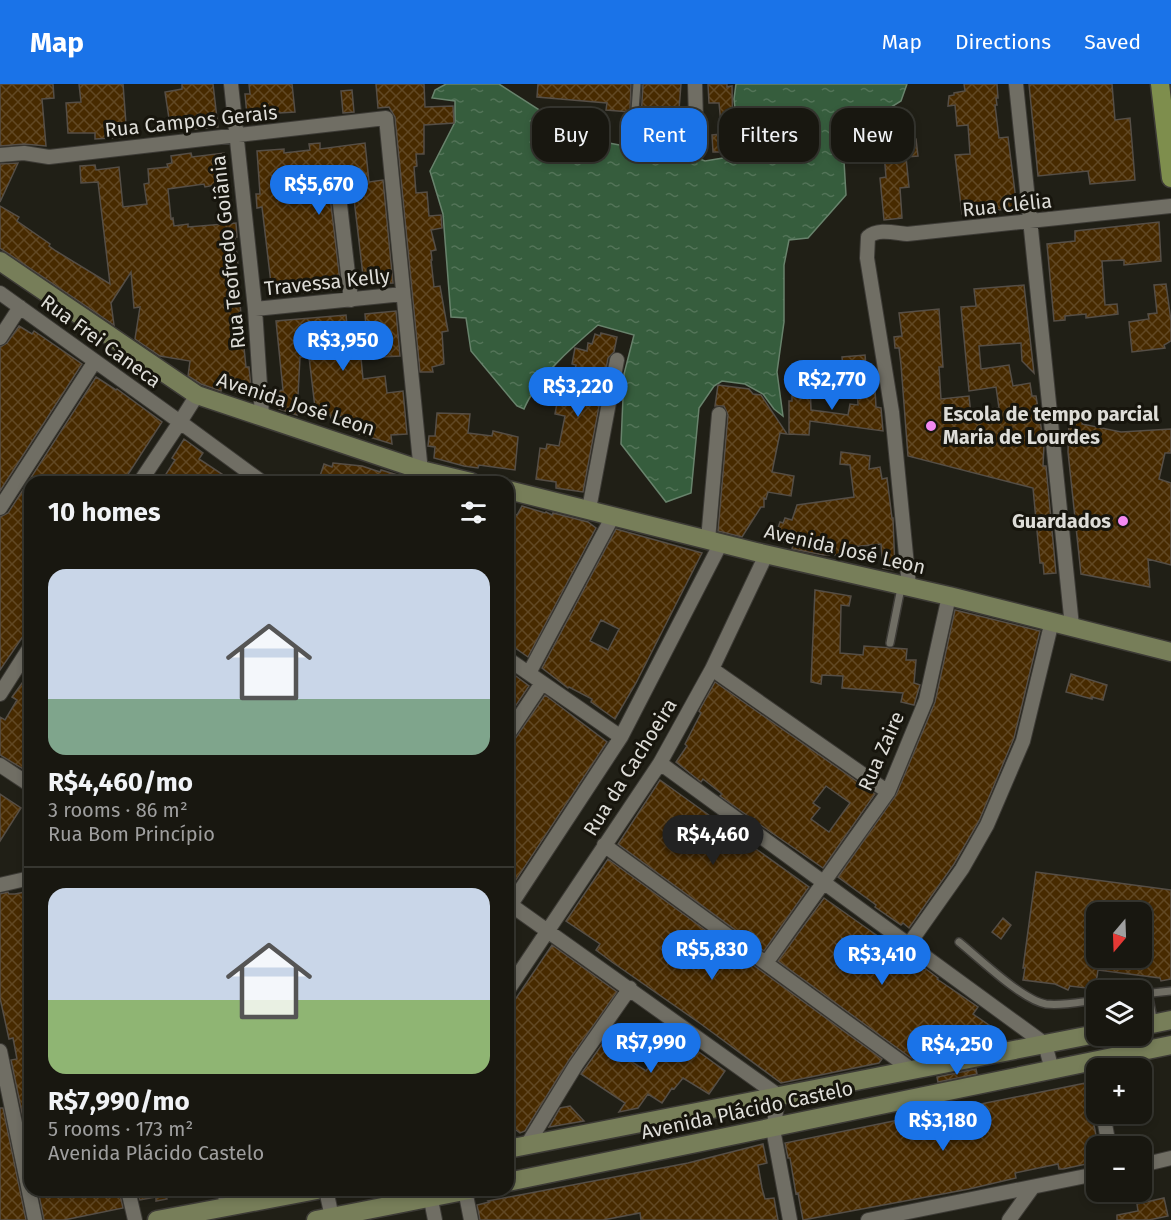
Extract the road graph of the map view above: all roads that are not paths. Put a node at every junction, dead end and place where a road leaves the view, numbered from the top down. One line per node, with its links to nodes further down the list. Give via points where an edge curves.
1 (231, 84): 8 (street, Rua Teofredo Goiânia)
2 (637, 84): 6 (lane)
3 (695, 84): 7 (street)
4 (1016, 84): 13 (street)
5 (1160, 84): 10 (main road)
6 (634, 108)
7 (696, 108)
8 (237, 136): 9 (street, Rua Campos Gerais, via 49,157); 16 (street, Rua Campos Gerais, via 386,118); 19 (street, Rua Teofredo Goiânia)
9 (0, 155)
10 (1171, 178)
11 (338, 187): 17 (street)
12 (1171, 206): 13 (street, Rua Clélia)
13 (1030, 223): 36 (street, Rua Clélia, via 907,234 881,232 873,233 867,240 892,412); 39 (street)
14 (0, 261): 23 (street, Avenida José Leon)
15 (0, 293): 18 (street, Rua Frei Caneca)
16 (403, 294): 17 (street, Travessa Kelly); 29 (street)
17 (351, 300): 19 (street, Travessa Kelly)
18 (20, 307): 20 (street); 22 (street, Rua Frei Caneca)
19 (255, 309): 25 (street, Rua Teofredo Goiânia)
20 (0, 338)
21 (617, 360): 32 (street)
22 (95, 361): 26 (street, Rua Frei Caneca); 31 (street)
23 (197, 395): 25 (street, Avenida José Leon); 26 (street)
24 (719, 414): 34 (street)
25 (262, 416): 29 (street, Avenida José Leon)
26 (180, 422): 27 (street); 28 (street, Rua Frei Caneca)
27 (145, 476)
28 (254, 476)
29 (422, 476)
30 (514, 491): 32 (street, Avenida José Leon)
31 (0, 507)
32 (589, 509): 33 (street, Avenida José Leon)
33 (613, 516): 34 (street, Avenida José Leon); 45 (street)
34 (721, 543): 35 (street, Avenida José Leon); 49 (street, Rua da Cachoeira)
35 (761, 553): 36 (street, Avenida José Leon); 44 (street, Rua da Cachoeira)
36 (905, 586): 37 (street, Avenida José Leon); 40 (lane)
37 (949, 596): 38 (street, Avenida José Leon); 53 (street, Rua Zaire, via 926,700)
38 (1052, 621): 39 (street, Avenida José Leon); 62 (street, via 1023,741 987,825 962,869)
39 (1072, 626): 41 (street, Avenida José Leon)
40 (890, 643)
41 (1171, 652)
42 (514, 663): 45 (street)
43 (24, 664): 47 (street)
44 (712, 669): 50 (street, Rua da Cachoeira); 53 (street)
45 (529, 673): 46 (street)
46 (542, 683): 48 (street); 49 (street)
47 (0, 694)
48 (514, 725)
49 (621, 737): 58 (street, Rua da Cachoeira)
50 (660, 763): 54 (street, Rua da Cachoeira); 56 (street)
51 (0, 765): 52 (street)
52 (24, 781)
53 (888, 792): 56 (street, Rua Zaire)
54 (604, 845): 60 (street, Rua da Cachoeira); 63 (street)
55 (24, 880): 57 (street)
56 (824, 882): 62 (street); 63 (street, Rua Zaire)
57 (0, 885)
58 (514, 904)
59 (514, 908): 60 (street)
60 (549, 930): 64 (street, Rua da Cachoeira); 65 (street)
61 (959, 942): 68 (lane, via 1035,1000 1045,1004)
62 (909, 944): 70 (street)
63 (766, 963): 75 (street)
64 (514, 981)
65 (630, 988): 77 (street); 79 (street)
66 (1171, 991): 67 (lane)
67 (1152, 993)
68 (1086, 1001)
69 (1086, 1036): 70 (street, Avenida Plácido Castelo)
70 (1046, 1044): 75 (street, Avenida Plácido Castelo); 76 (street)
71 (1171, 1045): 73 (street, Avenida Plácido Castelo)
72 (0, 1051): 82 (street)
73 (1130, 1058)
74 (1086, 1069): 76 (street, Avenida Plácido Castelo)
75 (912, 1070): 77 (street, Avenida Plácido Castelo)
76 (1052, 1070): 78 (street, Avenida Plácido Castelo)
77 (779, 1096): 78 (street); 79 (street, Avenida Plácido Castelo)
78 (772, 1129): 84 (street, Avenida Plácido Castelo); 101 (street)
79 (518, 1147)
80 (1171, 1158): 81 (street)
81 (1152, 1163)
82 (24, 1167)
83 (1086, 1176): 85 (street)
84 (514, 1181)
85 (1033, 1187): 95 (street); 103 (street)
86 (30, 1196): 96 (street)
87 (129, 1196): 97 (street)
88 (248, 1196): 93 (street)
89 (326, 1196): 94 (street)
90 (424, 1196): 94 (street)
91 (433, 1196): 99 (street)
92 (465, 1196): 100 (street)
93 (225, 1198): 98 (street)
94 (324, 1218)
95 (887, 1218): 102 (street)
96 (35, 1220)
97 (135, 1220)
98 (157, 1220)
99 (435, 1220)
100 (471, 1220)
101 (790, 1220)
102 (868, 1220)
103 (1009, 1220)

